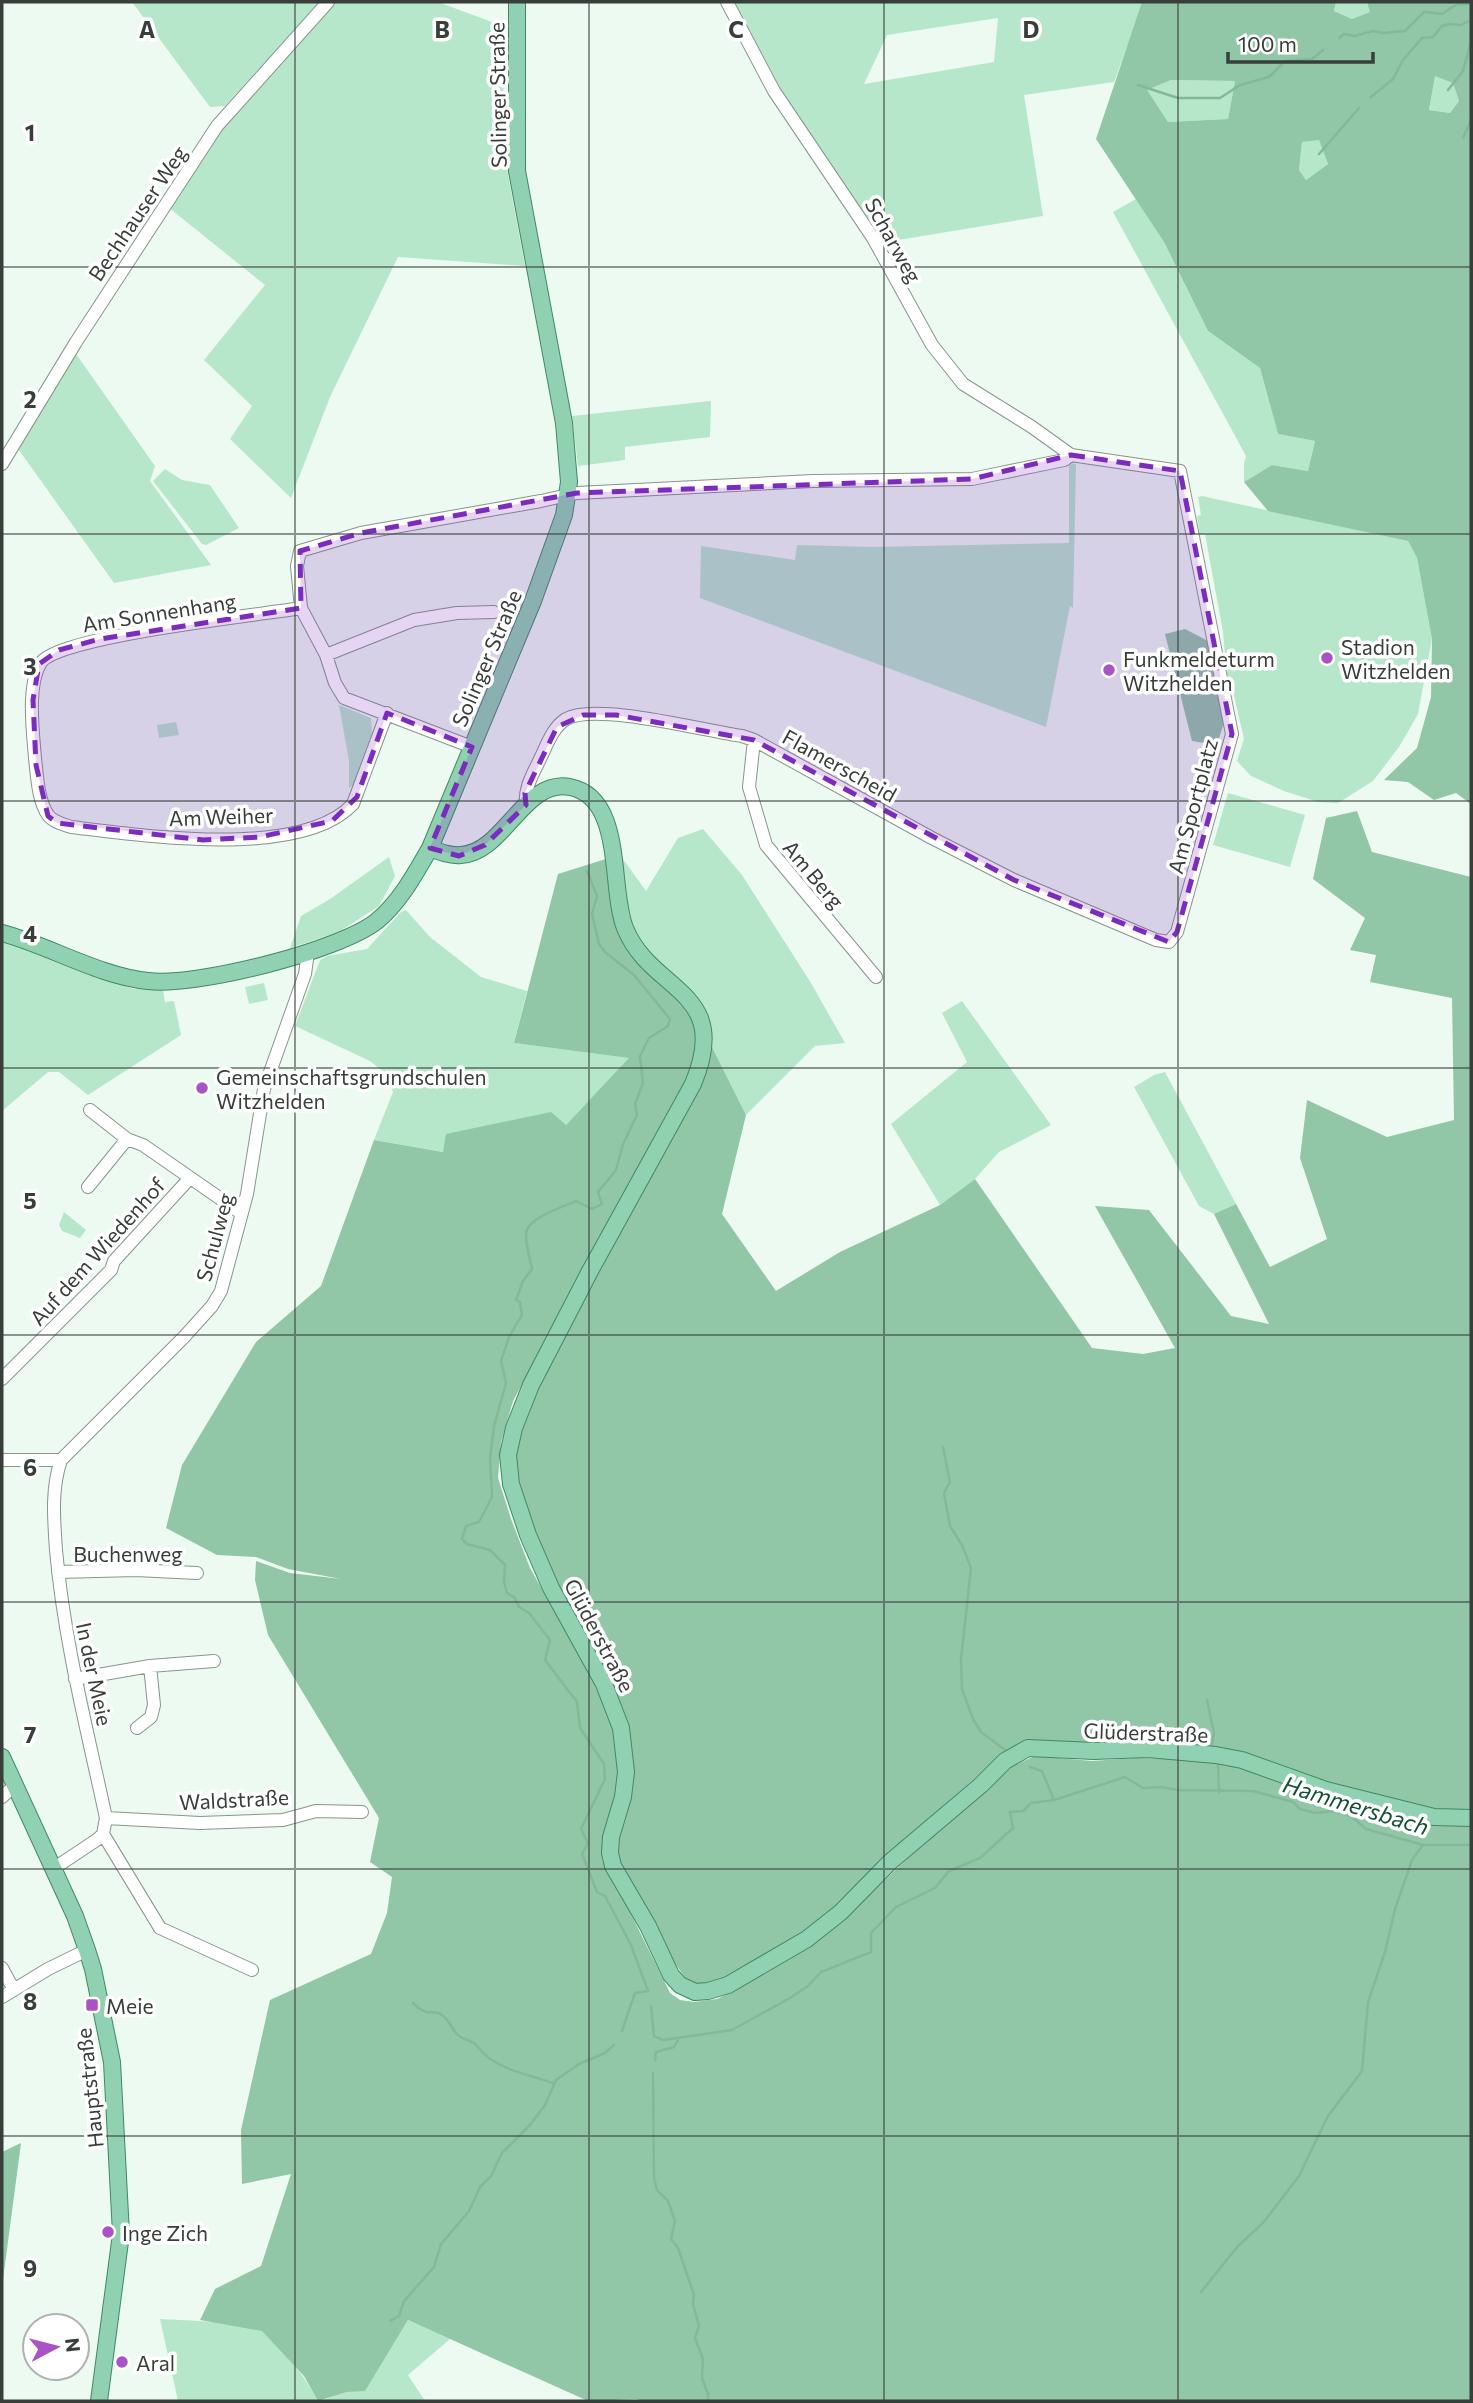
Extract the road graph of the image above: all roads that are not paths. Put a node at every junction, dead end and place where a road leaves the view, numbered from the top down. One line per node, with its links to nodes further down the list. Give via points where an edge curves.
1 (328, 2): 5 (street, Bechhauser Weg, via 217,126)
2 (517, 2): 7 (main road, Solinger Straße, via 517,171 564,423)
3 (727, 2): 4 (street, Scharweg, via 774,91 848,197 947,366 963,384)
4 (1071, 455): 6 (street, Scharweg); 7 (street, Scharweg, via 972,479 813,481)
5 (2, 464)
6 (1180, 471): 18 (street, Am Sportplatz, via 1232,734 1177,932)
7 (568, 496): 8 (street, via 362,533 300,551); 13 (main road, Solinger Straße, via 552,552)
8 (301, 608): 10 (street); 14 (street, Am Sonnenhang, via 100,639 45,656 35,678 33,700)
9 (494, 612): 10 (street, via 457,612 414,620)
10 (326, 655): 11 (street, via 344,698)
11 (387, 713): 13 (street); 14 (street, Am Weiher, via 353,804 332,821 307,829 202,840 116,832 57,823 48,816)
12 (754, 740): 15 (street, Flamerscheid, via 616,715 573,716 551,736 525,793); 18 (street, Flamerscheid, via 1014,880); 20 (street, Am Berg, via 748,779 766,845)
13 (472, 747): 16 (main road, Solinger Straße)
14 (42, 799)
15 (526, 805): 16 (main road, Glüderstraße, via 470,854 459,856); 39 (main road, Glüderstraße, via 546,790 561,786 585,793 600,809 611,839 627,933 641,954 691,1001 703,1034 693,1084 531,1385 509,1455 511,1484 540,1563 617,1713 626,1772 611,1837 611,1860 676,1981 695,1992 728,1985 807,1939 1005,1761 1028,1748 1216,1755 1434,1818)
16 (430, 848): 19 (main road, Solinger Straße, via 406,888 376,922)
17 (2, 933): 19 (main road, Solinger Straße, via 119,975 149,981 211,976)
18 (1169, 942)
19 (308, 952): 25 (street, Schulweg, via 305,974 264,1088)
20 (876, 977)
21 (90, 1110): 22 (street)
22 (127, 1139): 23 (street); 24 (street)
23 (190, 1178): 25 (street); 26 (street, Auf dem Wiedenhof, via 111,1269)
24 (88, 1187)
25 (241, 1213): 28 (street, Schulweg, via 221,1291 212,1306)
26 (2, 1379)
27 (2, 1460): 28 (street)
28 (61, 1460): 29 (street, In der Meie, via 53,1511)
29 (58, 1572): 30 (street, Buchenweg); 33 (street, In der Meie)
30 (197, 1573)
31 (214, 1661): 32 (street)
32 (150, 1666): 33 (street); 34 (street, via 154,1705 150,1717)
33 (75, 1679): 38 (street, In der Meie)
34 (137, 1728)
35 (2, 1757): 36 (main road, Hauptstraße)
36 (8, 1791): 41 (main road, Hauptstraße)
37 (362, 1812): 38 (street, Waldstraße, via 316,1811 283,1820 200,1824)
38 (106, 1818): 40 (street, In der Meie)
39 (1471, 1818)
40 (103, 1835): 41 (street); 44 (street, via 160,1928)
41 (52, 1869): 42 (main road, Hauptstraße)
42 (87, 1950): 45 (street); 47 (main road, Hauptstraße, via 112,2062 121,2234)
43 (2, 1968): 45 (street)
44 (252, 1970)
45 (14, 1990): 46 (street)
46 (2, 1997)
47 (99, 2401)

